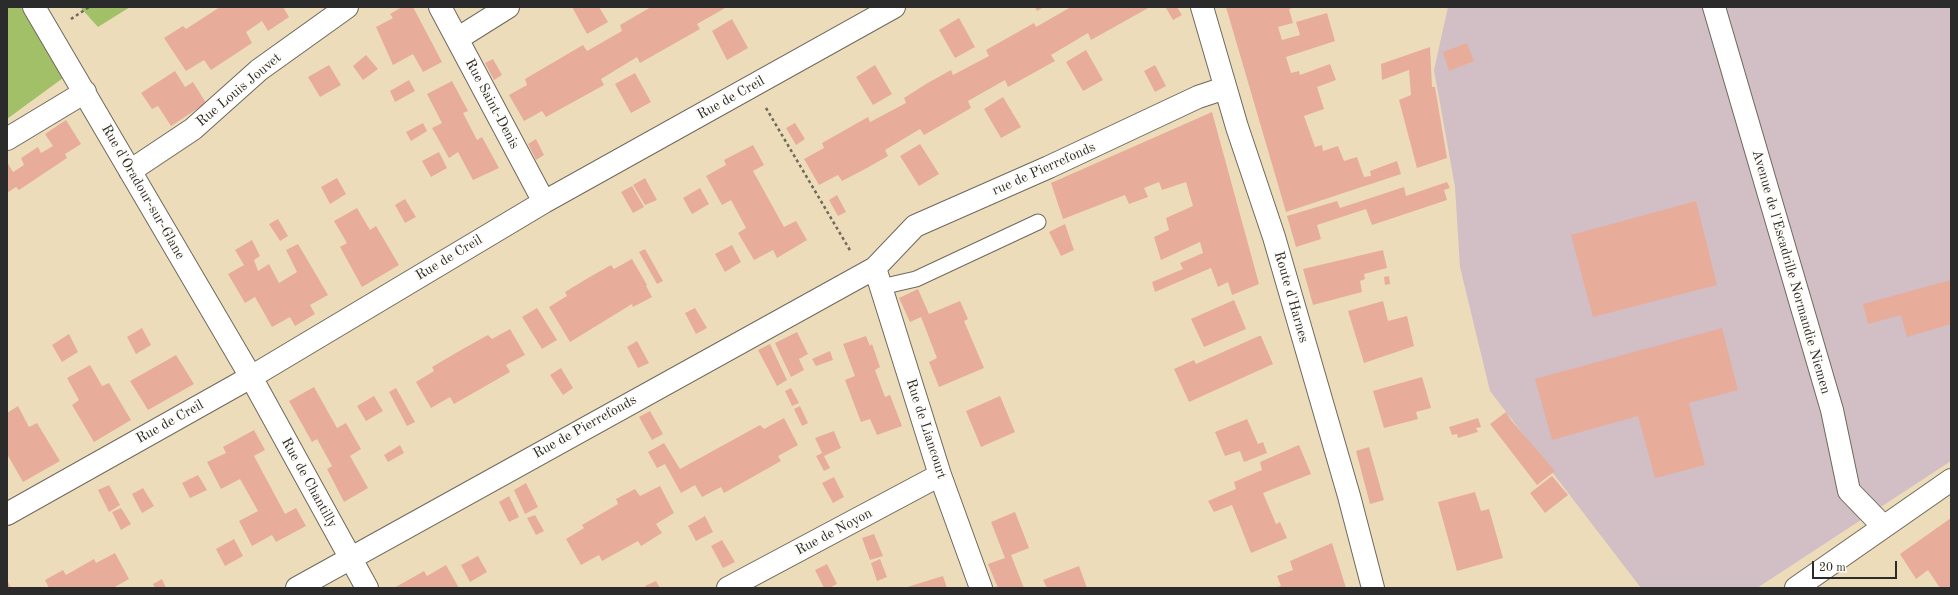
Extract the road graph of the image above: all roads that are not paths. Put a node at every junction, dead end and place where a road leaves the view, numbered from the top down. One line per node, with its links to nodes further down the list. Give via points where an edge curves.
1 (34, 7): 10 (street, Rue d'Oradour-sur-Glane)
2 (347, 7): 12 (street, Rue Louis Jouvet, via 259,70 193,129)
3 (440, 7): 8 (street, Rue Saint-Denis)
4 (508, 7): 8 (street)
5 (894, 7): 13 (street, Rue de Creil)
6 (1202, 7): 9 (street, Route d'Harnes)
7 (1714, 7): 20 (street, Avenue de l'Escadrille Normandie Niemen, via 1832,410 1849,491)
8 (457, 39): 13 (street, Rue Saint-Denis)
9 (1225, 88): 15 (street, rue de Pierrefonds, via 1198,97 915,226); 26 (street, Route d'Harnes, via 1274,237)
10 (85, 92): 11 (street); 12 (street, Rue d'Oradour-sur-Glane)
11 (7, 139)
12 (130, 171): 16 (street, Rue d'Oradour-sur-Glane)
13 (544, 202): 16 (street, Rue de Creil)
14 (1038, 222): 15 (lane, via 916,279)
15 (873, 276): 17 (street, Rue de Liancourt); 21 (street, Rue de Pierrefonds, via 382,539)
16 (251, 377): 19 (street, Rue de Creil); 21 (street, Rue de Chantilly)
17 (940, 475): 24 (street, Rue de Noyon); 25 (street, Rue de Liancourt)
18 (1951, 480): 20 (street)
19 (7, 514)
20 (1883, 526): 27 (street)
21 (350, 559): 22 (street, Rue de Pierrefonds); 23 (street, Rue de Chantilly)
22 (297, 588)
23 (367, 588)
24 (728, 588)
25 (981, 588)
26 (1373, 588)
27 (1796, 588)

